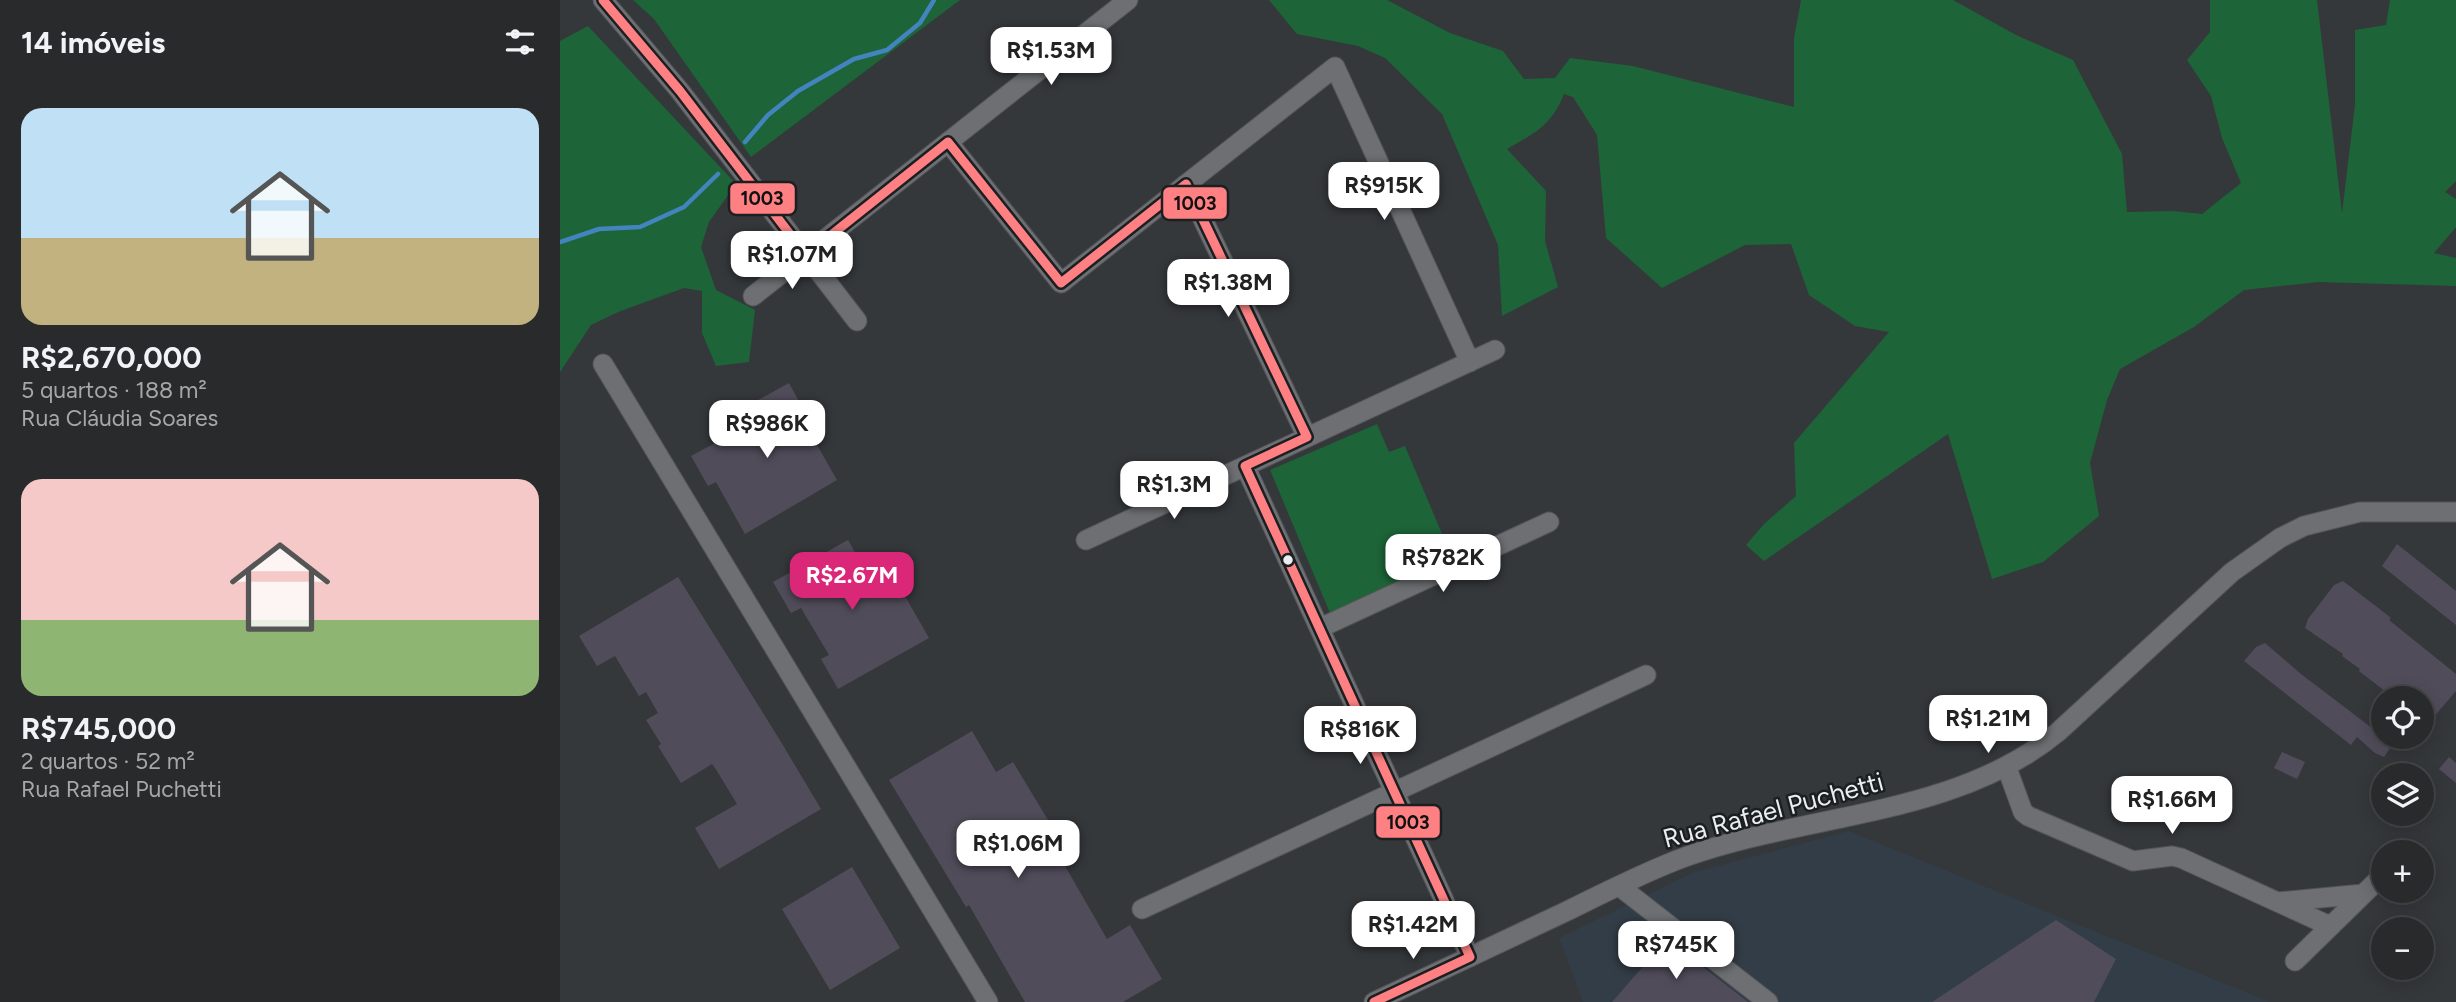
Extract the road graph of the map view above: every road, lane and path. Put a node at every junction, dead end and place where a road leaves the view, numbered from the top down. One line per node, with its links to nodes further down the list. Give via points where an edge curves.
1 (603, 0): 5 (street, via 680,91)
2 (1128, 0): 3 (street)
3 (948, 142): 4 (street, via 1061,283); 5 (street)
4 (1186, 184): 9 (street, via 1335,66); 11 (street)
5 (806, 255): 6 (street); 7 (street)
6 (753, 296)
7 (857, 321)
8 (1494, 350): 9 (street)
9 (1470, 362): 11 (street)
10 (603, 363): 28 (street)
11 (1307, 437): 12 (street)
12 (1245, 466): 15 (street); 16 (street)
13 (2456, 512): 18 (street, Rua Rafael Puchetti, via 2360,512 2304,526 2280,538 2232,572 2058,732)
14 (1549, 522): 16 (street)
15 (1086, 540)
16 (1320, 628): 19 (street)
17 (1646, 675): 19 (street)
18 (2007, 768): 20 (street, Rua Rafael Puchetti, via 1961,788 1687,856); 23 (street, via 2022,812 2028,816 2133,861 2181,858)
19 (1394, 792): 24 (street); 26 (street)
20 (1619, 886): 26 (street, Rua Rafael Puchetti); 30 (street)
21 (2371, 886): 22 (street)
22 (2363, 894): 23 (street); 25 (street)
23 (2277, 902): 25 (street)
24 (1142, 909)
25 (2330, 926): 27 (street)
26 (1470, 957): 29 (street, Rua Rafael Puchetti)
27 (2295, 961)
28 (988, 1002)
29 (1374, 1002)
30 (1768, 1002)

